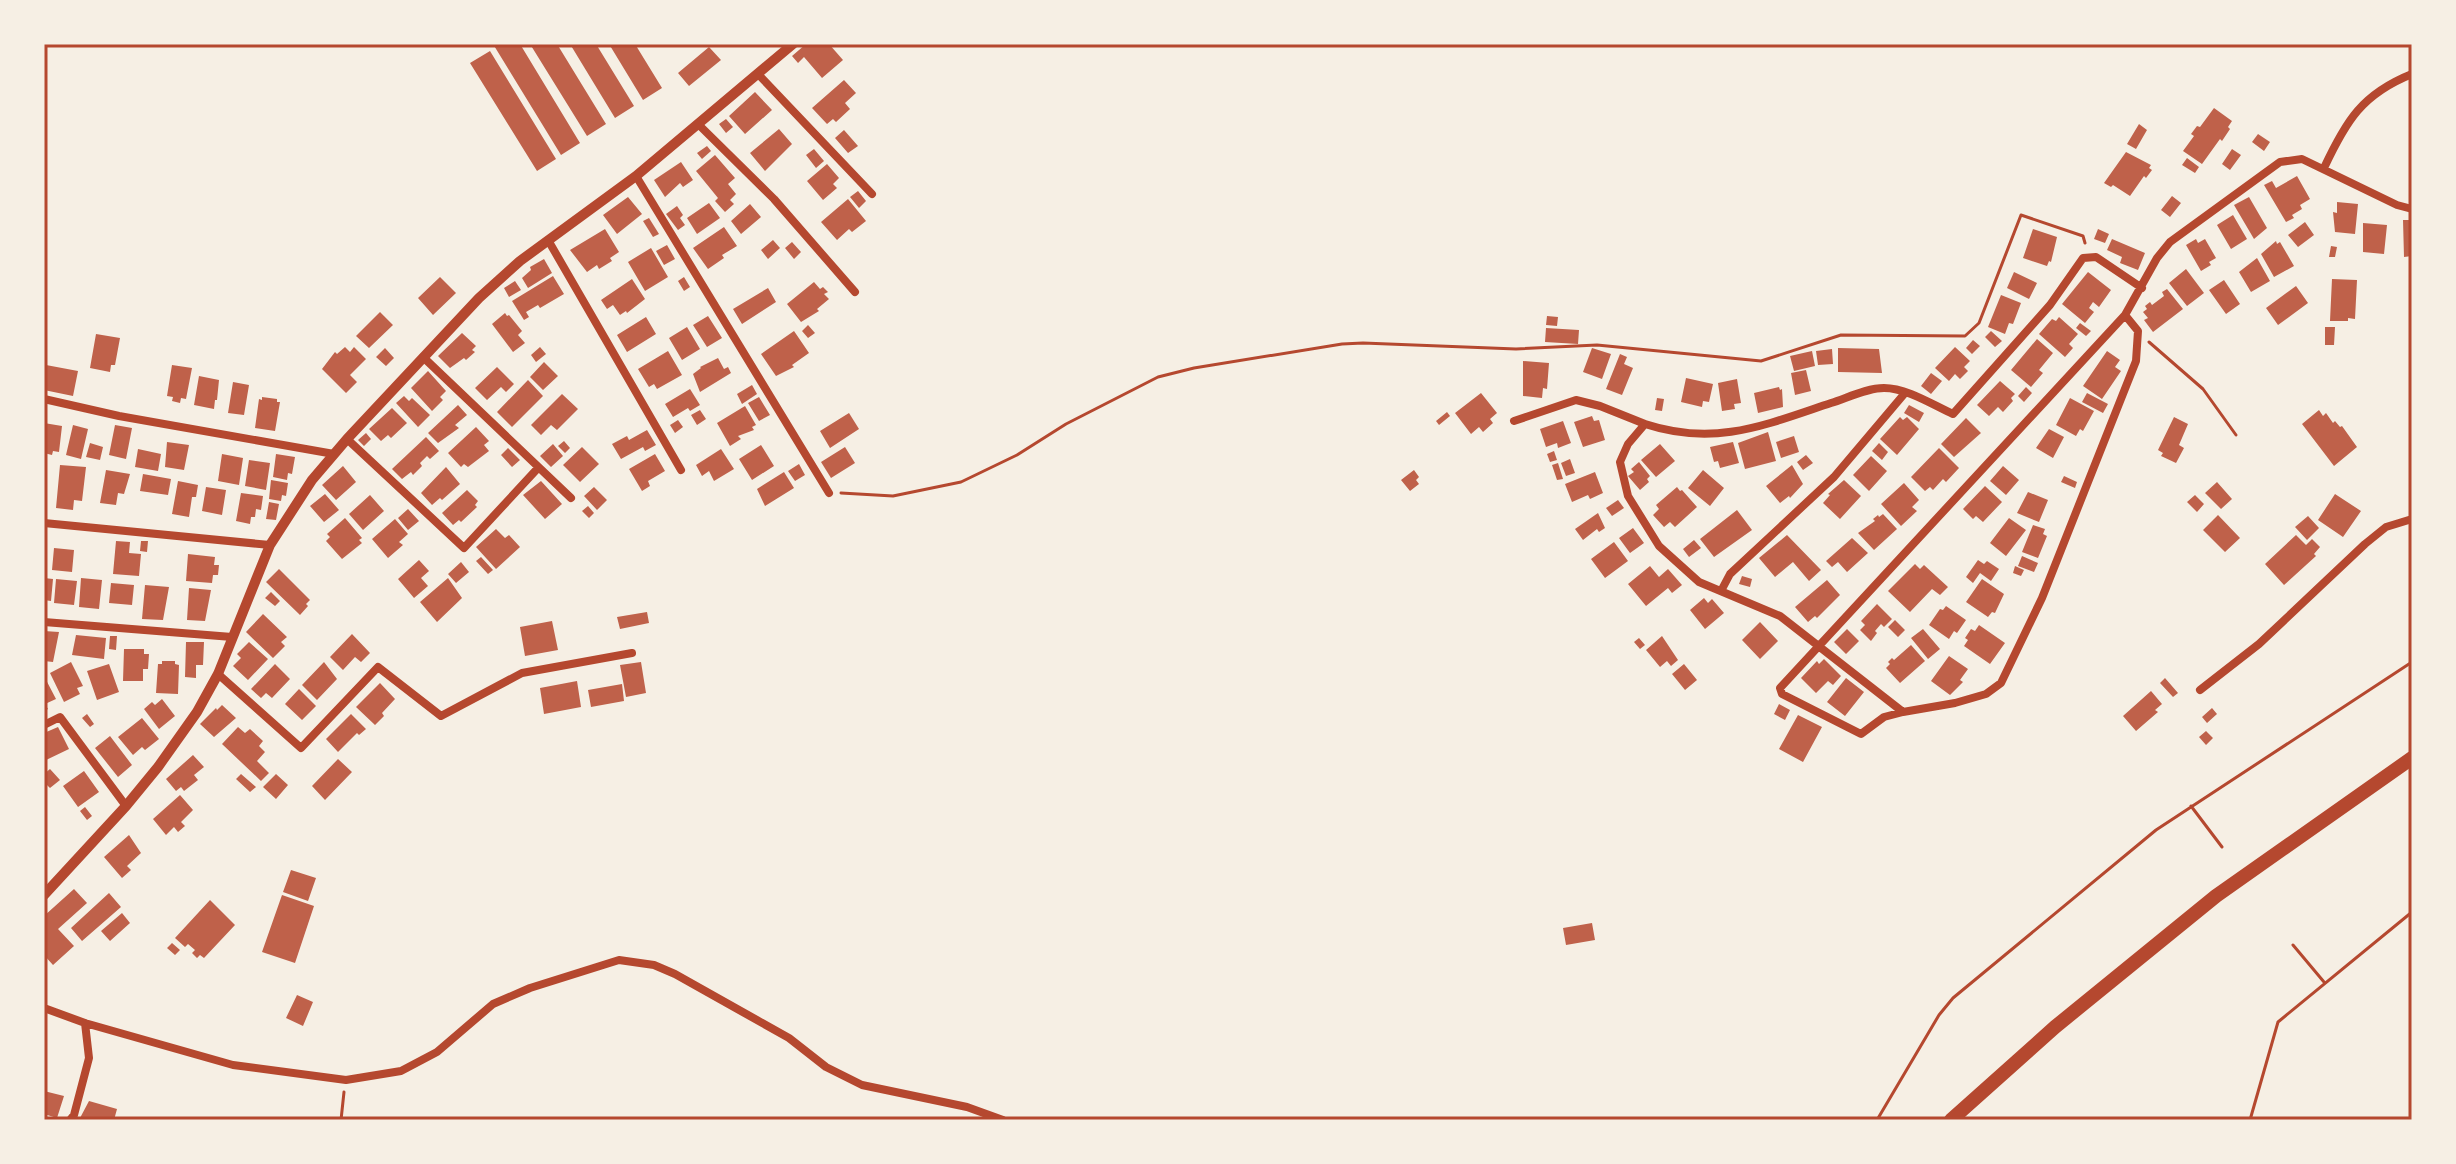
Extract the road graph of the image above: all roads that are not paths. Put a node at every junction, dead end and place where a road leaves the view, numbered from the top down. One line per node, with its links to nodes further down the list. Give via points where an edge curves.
1 (793, 44): 2 (street)
2 (758, 74): 4 (street); 7 (street)
3 (2412, 74): 5 (street, via 2369,98 2343,128)
4 (699, 125): 6 (street); 11 (street, via 774,199)
5 (2324, 168): 8 (street); 10 (street, via 2302,159 2280,162 2170,242)
6 (636, 176): 9 (street); 22 (street)
7 (872, 194)
8 (2412, 209)
9 (548, 240): 13 (street, via 479,298); 21 (street)
10 (2142, 288): 12 (street); 14 (street, via 2096,257 2083,258 2050,305 1953,414)
11 (855, 292)
12 (2125, 315): 30 (street); 34 (street, via 2138,331 2136,361 2042,598 2001,683 1986,694)
13 (423, 357): 18 (street); 20 (street)
14 (1905, 393): 17 (street, via 1884,388 1862,393 1725,434); 27 (street, via 1834,477 1730,574)
15 (44, 399): 19 (street)
16 (1514, 421): 17 (street, via 1576,400)
17 (1645, 424): 27 (street, via 1620,462 1628,496 1659,546 1699,582)
18 (347, 439): 19 (street); 20 (street, via 464,548)
19 (334, 454): 26 (street)
20 (538, 468): 23 (street)
21 (681, 470)
22 (829, 493)
23 (571, 498)
24 (2412, 519): 33 (street, via 2386,527 2259,644)
25 (44, 523): 26 (street)
26 (270, 545): 29 (street)
27 (1721, 591): 30 (street, via 1780,616)
28 (44, 622): 29 (street)
29 (232, 637): 32 (street)
30 (1818, 644): 34 (street); 34 (street, via 1782,683 1782,694 1861,734 1884,717)
31 (632, 653): 32 (street, via 522,673 441,716 378,667 301,748)
32 (218, 674): 37 (street, via 197,712)
33 (2200, 690)
34 (1903, 712)
35 (44, 725): 37 (street, via 60,717)
36 (2412, 758): 43 (highway, via 2216,896)
37 (126, 806): 38 (street)
38 (44, 895)
39 (44, 1008): 40 (street)
40 (85, 1023): 41 (street, via 89,1058); 42 (street, via 233,1065 346,1080 401,1071 437,1052 493,1004 619,960 675,974 862,1085)
41 (70, 1120)
42 (1003, 1120)
43 (1951, 1120)

